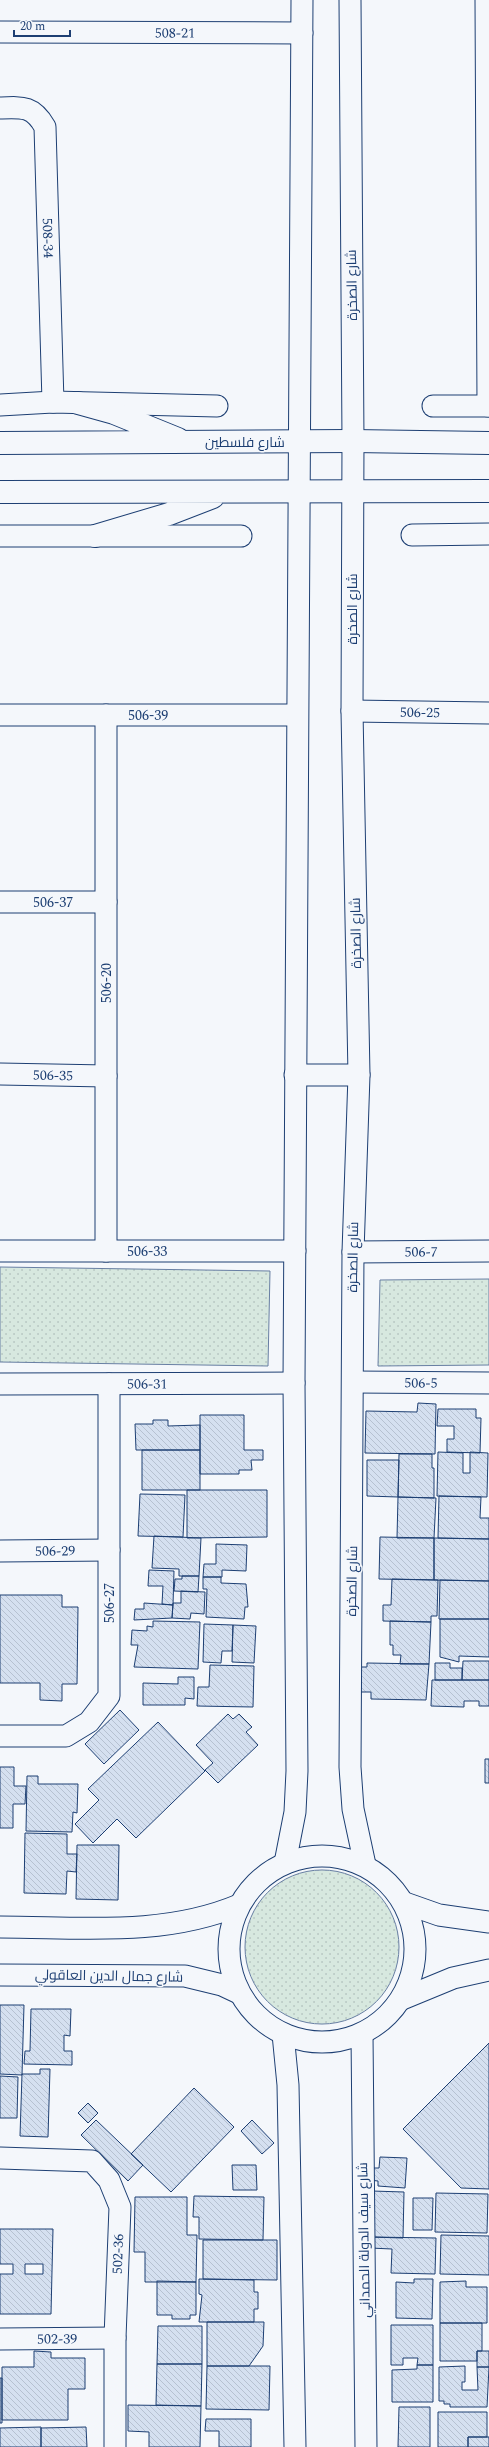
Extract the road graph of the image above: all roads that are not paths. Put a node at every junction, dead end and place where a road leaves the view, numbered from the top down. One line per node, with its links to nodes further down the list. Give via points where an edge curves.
1 (302, 0): 5 (street)
2 (350, 0): 13 (street, شارع الصخرة)
3 (486, 0): 12 (street)
4 (0, 32): 5 (street, 508-21)
5 (302, 33): 15 (street)
6 (0, 108): 7 (street, 508-34, via 23,107 38,114 45,127)
7 (53, 402): 8 (street); 9 (street)
8 (78, 403): 10 (street); 14 (main road, via 149,426)
9 (0, 405)
10 (217, 406)
11 (433, 406): 12 (street)
12 (489, 406)
13 (354, 441): 15 (main road, شارع فلسطين); 17 (main road, شارع فلسطين); 22 (street, شارع الصخرة)
14 (183, 442): 15 (main road, شارع فلسطين); 16 (main road, شارع فلسطين)
15 (298, 442): 21 (street)
16 (0, 443)
17 (489, 443)
18 (489, 491): 22 (main road)
19 (0, 492): 20 (main road)
20 (225, 492): 21 (main road); 26 (main road, via 169,514)
21 (298, 492): 22 (main road); 32 (street)
22 (352, 492): 28 (street, شارع الصخرة)
23 (489, 534): 24 (street)
24 (412, 535)
25 (0, 536): 26 (street)
26 (95, 536): 27 (street)
27 (241, 536)
28 (352, 711): 29 (street, 506-25); 37 (street, شارع الصخرة)
29 (489, 713)
30 (0, 715): 31 (street, 506-39)
31 (106, 715): 32 (street, 506-39); 34 (street, 506-20)
32 (296, 715): 36 (street)
33 (0, 902): 34 (street, 506-37)
34 (106, 902): 38 (street, 506-20)
35 (0, 1074): 38 (street, 506-35)
36 (295, 1075): 37 (street); 41 (street)
37 (359, 1075): 43 (street, شارع الصخرة)
38 (106, 1076): 40 (street, 506-20)
39 (0, 1251): 40 (street, 506-33)
40 (106, 1251): 41 (street, 506-33)
41 (295, 1251): 45 (street)
42 (489, 1251): 43 (street, 506-7)
43 (353, 1252): 44 (street, شارع الصخرة)
44 (354, 1382): 46 (street, 506-5); 53 (street, شارع الصخرة, via 350,1767 353,1809)
45 (294, 1383): 48 (street, 506-31); 52 (street, via 297,1771 295,1812)
46 (489, 1383)
47 (0, 1384): 48 (street, 506-31)
48 (109, 1384): 49 (street, 506-27)
49 (109, 1550): 50 (street, 506-29); 51 (street, 506-27, via 109,1696 89,1722 66,1736)
50 (0, 1551)
51 (0, 1736)
52 (285, 1863): 53 (street, via 311,1856 339,1856); 55 (street, via 258,1880)
53 (365, 1865): 54 (street, via 388,1881)
54 (405, 1903): 56 (street, via 439,1915); 61 (street, via 414,1927 416,1952 412,1976)
55 (239, 1906): 57 (street, via 194,1921 154,1927); 60 (street, via 231,1927 228,1950 231,1972)
56 (489, 1922)
57 (0, 1927)
58 (489, 1970): 61 (street, via 453,1978)
59 (0, 1975): 60 (street, شارع جمال الدين العاقولي, via 186,1976 222,1985)
60 (239, 1994): 62 (street, via 266,2024)
61 (402, 1999): 63 (street, via 384,2019)
62 (283, 2034): 63 (street, via 309,2042 336,2042); 68 (street, via 288,2085)
63 (362, 2034): 69 (street, شارع سيف الدولة الحمداني)
64 (0, 2158): 65 (street, 502-36, via 92,2161 109,2180 120,2208)
65 (115, 2338): 66 (street, 502-39); 67 (street, 502-36)
66 (0, 2339)
67 (115, 2447)
68 (295, 2447)
69 (366, 2447)

